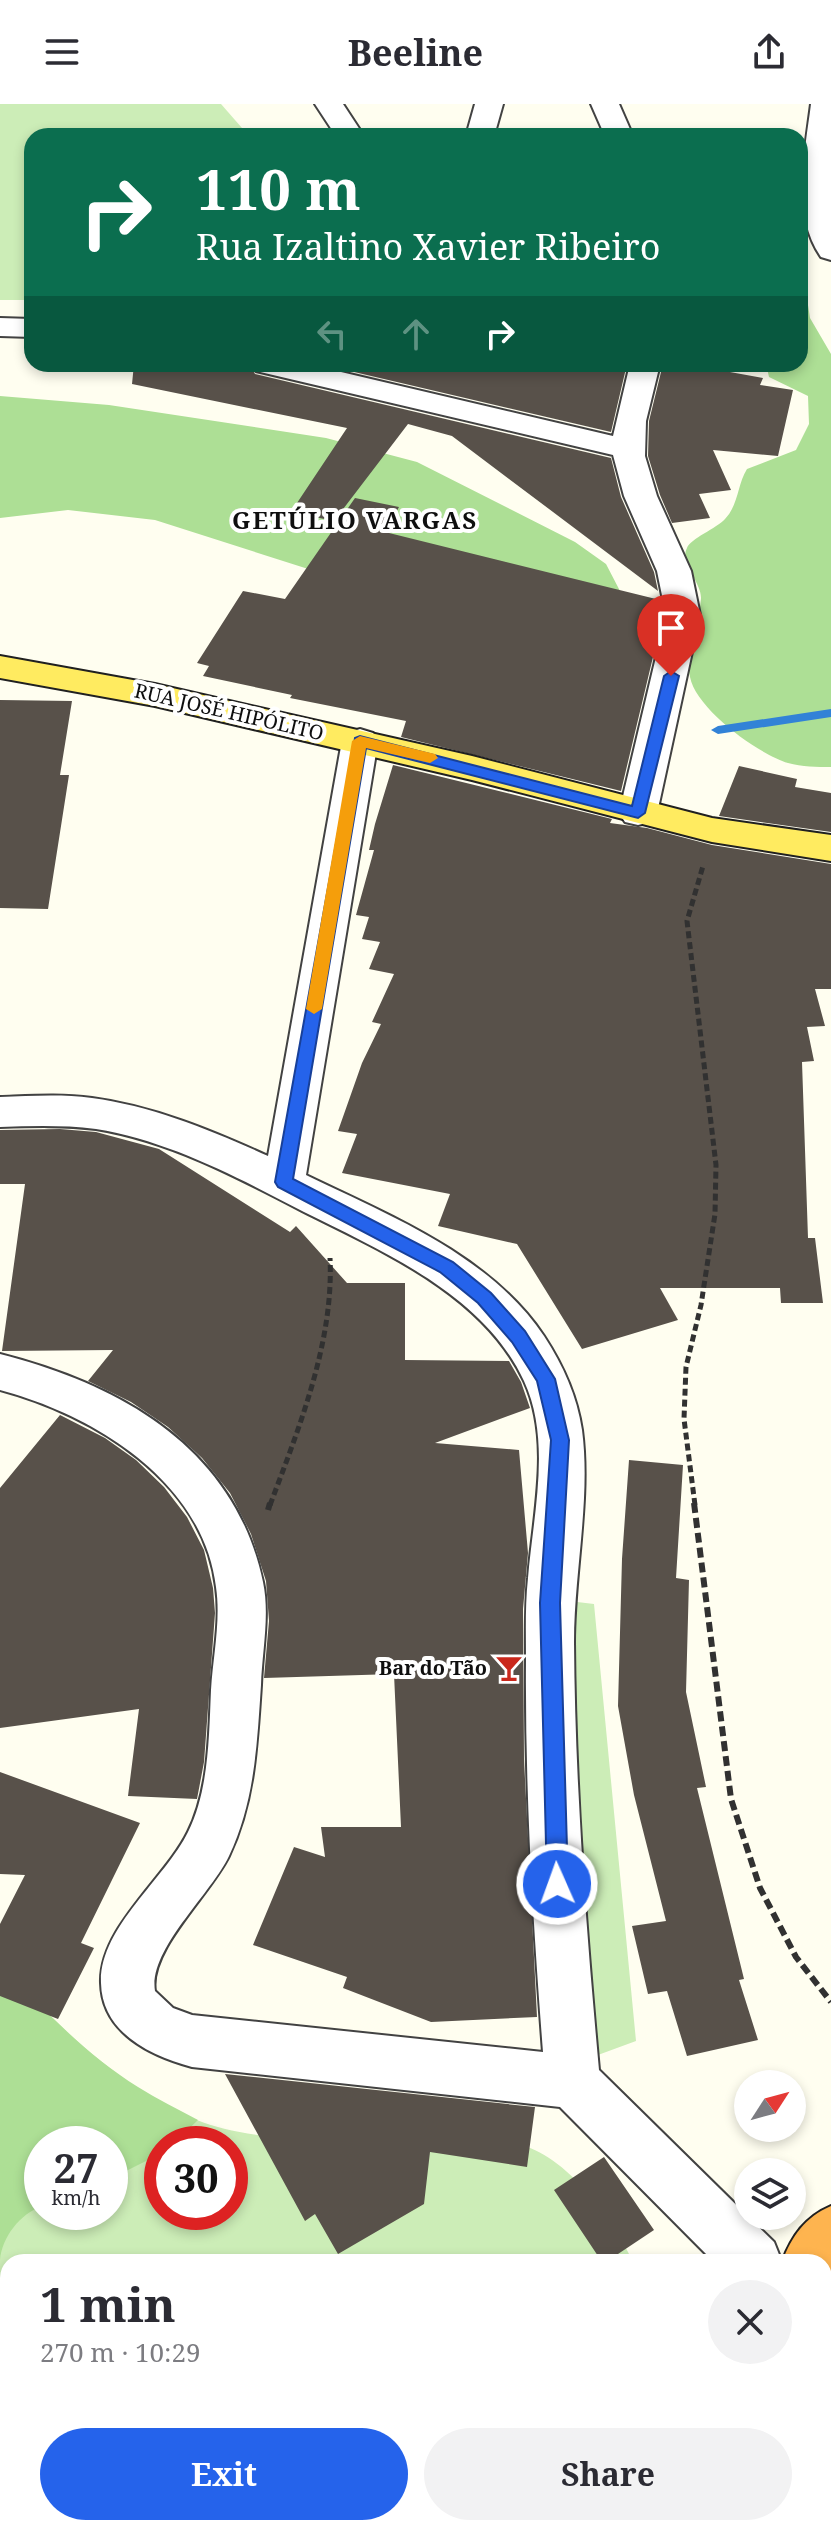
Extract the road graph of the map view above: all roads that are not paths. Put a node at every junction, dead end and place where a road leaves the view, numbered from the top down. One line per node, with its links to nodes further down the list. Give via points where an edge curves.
1 (329, 104): 5 (street)
2 (489, 104): 6 (street)
3 (605, 104): 7 (street)
4 (825, 104): 8 (street, via 815,182 821,228)
5 (345, 128)
6 (482, 128)
7 (616, 128)
8 (831, 251)
9 (0, 327): 10 (street)
10 (24, 328)
11 (301, 372): 13 (street)
12 (643, 372): 13 (street)
13 (629, 449): 16 (street, via 634,477 676,569 683,615)
14 (0, 667): 15 (main road, RUA JOSÉ HIPÓLITO, via 87,680)
15 (360, 741): 16 (main road, RUA JOSÉ HIPÓLITO); 19 (street)
16 (638, 813): 17 (main road, RUA JOSÉ HIPÓLITO)
17 (831, 848)
18 (0, 1112): 19 (street, via 56,1110 146,1125)
19 (284, 1182): 21 (street, via 446,1267 519,1336 546,1379 560,1440 550,1603 552,1761)
20 (0, 1372): 21 (street, via 98,1408 169,1454 217,1517 240,1586 236,1703 220,1814 209,1843 129,1968 128,1979 145,2022 192,2041)
21 (573, 2082): 23 (street)
22 (831, 2234): 24 (highway)
23 (746, 2254)
24 (816, 2254)

